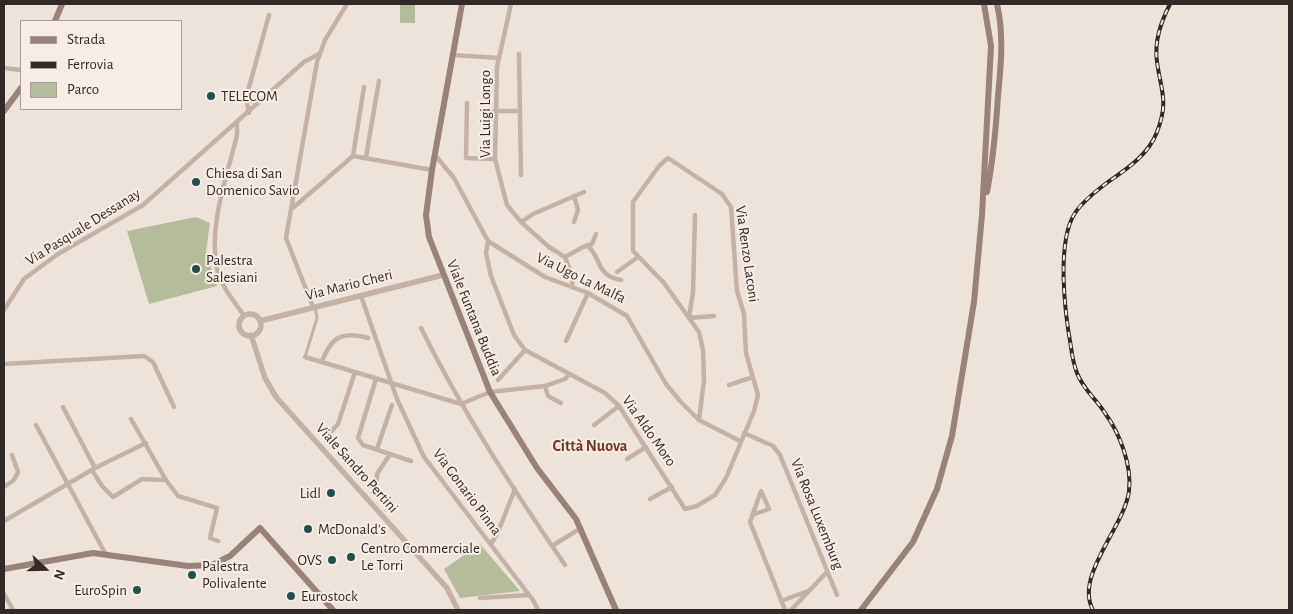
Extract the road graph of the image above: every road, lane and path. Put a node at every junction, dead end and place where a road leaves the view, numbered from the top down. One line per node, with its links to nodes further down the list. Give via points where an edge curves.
1 (62, 4): 8 (main road)
2 (347, 4): 9 (street)
3 (462, 4): 11 (main road, Viale Funtana Buddia)
4 (511, 4): 12 (street, Via Luigi Longo)
5 (984, 4): 34 (main road, via 991,46)
6 (998, 4): 34 (main road, via 1002,36 1000,74 993,162)
7 (269, 15): 22 (street, via 246,98)
8 (55, 20)
9 (320, 54): 22 (street, Via Pasquale Dessanay, via 304,62); 32 (street)
10 (519, 54): 21 (street)
11 (453, 55): 12 (street); 24 (main road, Viale Funtana Buddia)
12 (499, 58): 20 (street, Via Luigi Longo)
13 (4, 68): 14 (street)
14 (20, 70)
15 (379, 81): 26 (street)
16 (364, 87): 25 (street)
17 (20, 89): 19 (main road)
18 (466, 103): 27 (street, via 466,158)
19 (4, 111)
20 (494, 111): 21 (street); 27 (street, Via Luigi Longo)
21 (520, 111): 29 (street)
22 (249, 113): 23 (street, Via Pasquale Dessanay)
23 (237, 123): 51 (street, Via Pasquale Dessanay, via 143,205 58,254 24,279); 52 (street, via 238,136 217,220 215,250 217,270)
24 (435, 155): 28 (main road, Viale Funtana Buddia); 38 (street, Via Ugo La Malfa, via 454,178)
25 (354, 156): 26 (street); 32 (street)
26 (366, 157): 28 (street)
27 (495, 159): 35 (street, Via Luigi Longo, via 507,205)
28 (432, 170): 43 (main road, Viale Funtana Buddia, via 426,222 428,237)
29 (521, 175)
30 (584, 192): 31 (street)
31 (574, 196): 35 (street); 36 (street, via 578,210)
32 (294, 207): 49 (street, via 286,238)
33 (695, 215): 48 (street)
34 (982, 215): 124 (main road, via 964,368 952,436 938,489 913,542)
35 (521, 222): 40 (street, Via Luigi Longo, via 549,247)
36 (574, 222)
37 (596, 234): 39 (street)
38 (488, 241): 45 (street, Via Ugo La Malfa, via 545,277); 60 (street, Via Aldo Moro, via 486,253 491,276 514,335)
39 (588, 246): 40 (street); 44 (street, via 605,274 610,279)
40 (566, 257): 45 (street, via 573,277)
41 (638, 257): 42 (street); 50 (street, Via Renzo Laconi, via 664,283); 66 (street, Via Renzo Laconi, via 631,244 633,202 668,158 722,194 730,206 737,291 744,314 746,353)
42 (617, 272)
43 (443, 275): 47 (street, Via Mario Cheri); 72 (main road, Viale Funtana Buddia)
44 (620, 280)
45 (572, 287): 46 (street, Via Ugo La Malfa)
46 (588, 293): 59 (street); 80 (street, Via Ugo La Malfa, via 627,316 666,384)
47 (360, 296): 49 (street, Via Mario Cheri); 69 (street, Via Gonario Pinna)
48 (692, 297): 50 (street); 54 (street)
49 (314, 306): 55 (street, Via Mario Cheri); 61 (street, via 317,318)
50 (680, 306): 54 (street, Via Renzo Laconi)
51 (4, 310)
52 (244, 316): 55 (street, via 253,314); 57 (street, via 240,328)
53 (714, 316): 54 (street)
54 (690, 318): 80 (street, Via Renzo Laconi, via 699,332 704,350)
55 (260, 321): 57 (street, via 258,331)
56 (421, 328): 73 (street)
57 (251, 335): 119 (street, Viale Sandro Pertini, via 265,378 276,397 447,588)
58 (368, 338): 62 (street, via 350,334 337,338 326,350)
59 (566, 341)
60 (525, 350): 65 (street, Via Aldo Moro); 68 (street)
61 (305, 357): 62 (street)
62 (322, 362): 64 (street)
63 (4, 364): 78 (street, via 149,358)
64 (355, 372): 67 (street); 84 (street, via 338,424)
65 (569, 374): 71 (street, via 565,379); 76 (street, Via Aldo Moro, via 605,393)
66 (753, 377): 70 (street); 83 (street, via 758,395)
67 (376, 379): 69 (street); 88 (street, via 358,438 364,445)
68 (498, 380)
69 (391, 383): 73 (street); 105 (street, Via Gonario Pinna, via 424,457)
70 (729, 385)
71 (545, 386): 72 (street); 74 (street, via 548,396)
72 (490, 392): 73 (street); 103 (main road, Viale Funtana Buddia, via 537,468)
73 (461, 404): 99 (street)
74 (561, 404)
75 (392, 405): 88 (street)
76 (619, 406): 82 (street); 87 (street, Via Aldo Moro)
77 (63, 407): 93 (street)
78 (174, 408)
79 (131, 419): 86 (street)
80 (699, 420): 85 (street, Via Ugo La Malfa)
81 (36, 425): 96 (street)
82 (594, 425)
83 (744, 433): 85 (street); 110 (street, Via Rosa Luxemburg, via 773,446 780,455)
84 (328, 435)
85 (740, 441): 98 (street, Via Aldo Moro, via 726,478 715,495 685,509)
86 (146, 443): 93 (street); 94 (street)
87 (646, 447): 91 (street); 98 (street, Via Aldo Moro)
88 (376, 449): 89 (street)
89 (390, 454): 92 (street); 95 (street, via 377,474)
90 (12, 456): 97 (street, via 18,472 14,480)
91 (627, 459)
92 (411, 461)
93 (93, 469): 94 (street, via 102,486 114,497 142,479); 96 (street)
94 (166, 480): 104 (street, via 178,496 217,508 210,538)
95 (377, 480)
96 (69, 485): 102 (street); 107 (street)
97 (4, 487)
98 (672, 487): 100 (street)
99 (515, 489): 105 (street); 106 (street)
100 (650, 499)
101 (752, 515): 101 (street, via 761,491 769,509); 116 (street, via 750,522)
102 (4, 521)
103 (580, 528): 106 (street); 121 (main road, Viale Funtana Buddia)
104 (218, 541)
105 (490, 544): 113 (street, Via Gonario Pinna)
106 (552, 546): 108 (street)
107 (105, 553): 109 (main road); 118 (main road, via 188,566 212,564 230,556 260,528)
108 (565, 565)
109 (4, 569)
110 (827, 572): 111 (street); 114 (street, Via Rosa Luxemburg)
111 (809, 591): 116 (street); 123 (street)
112 (4, 594): 117 (street)
113 (529, 595): 115 (street); 120 (street, Via Gonario Pinna)
114 (836, 595)
115 (480, 598)
116 (781, 601): 122 (street)
117 (13, 610)
118 (333, 610)
119 (458, 610)
120 (538, 610)
121 (614, 610)
122 (785, 610)
123 (791, 610)
124 (862, 610)

